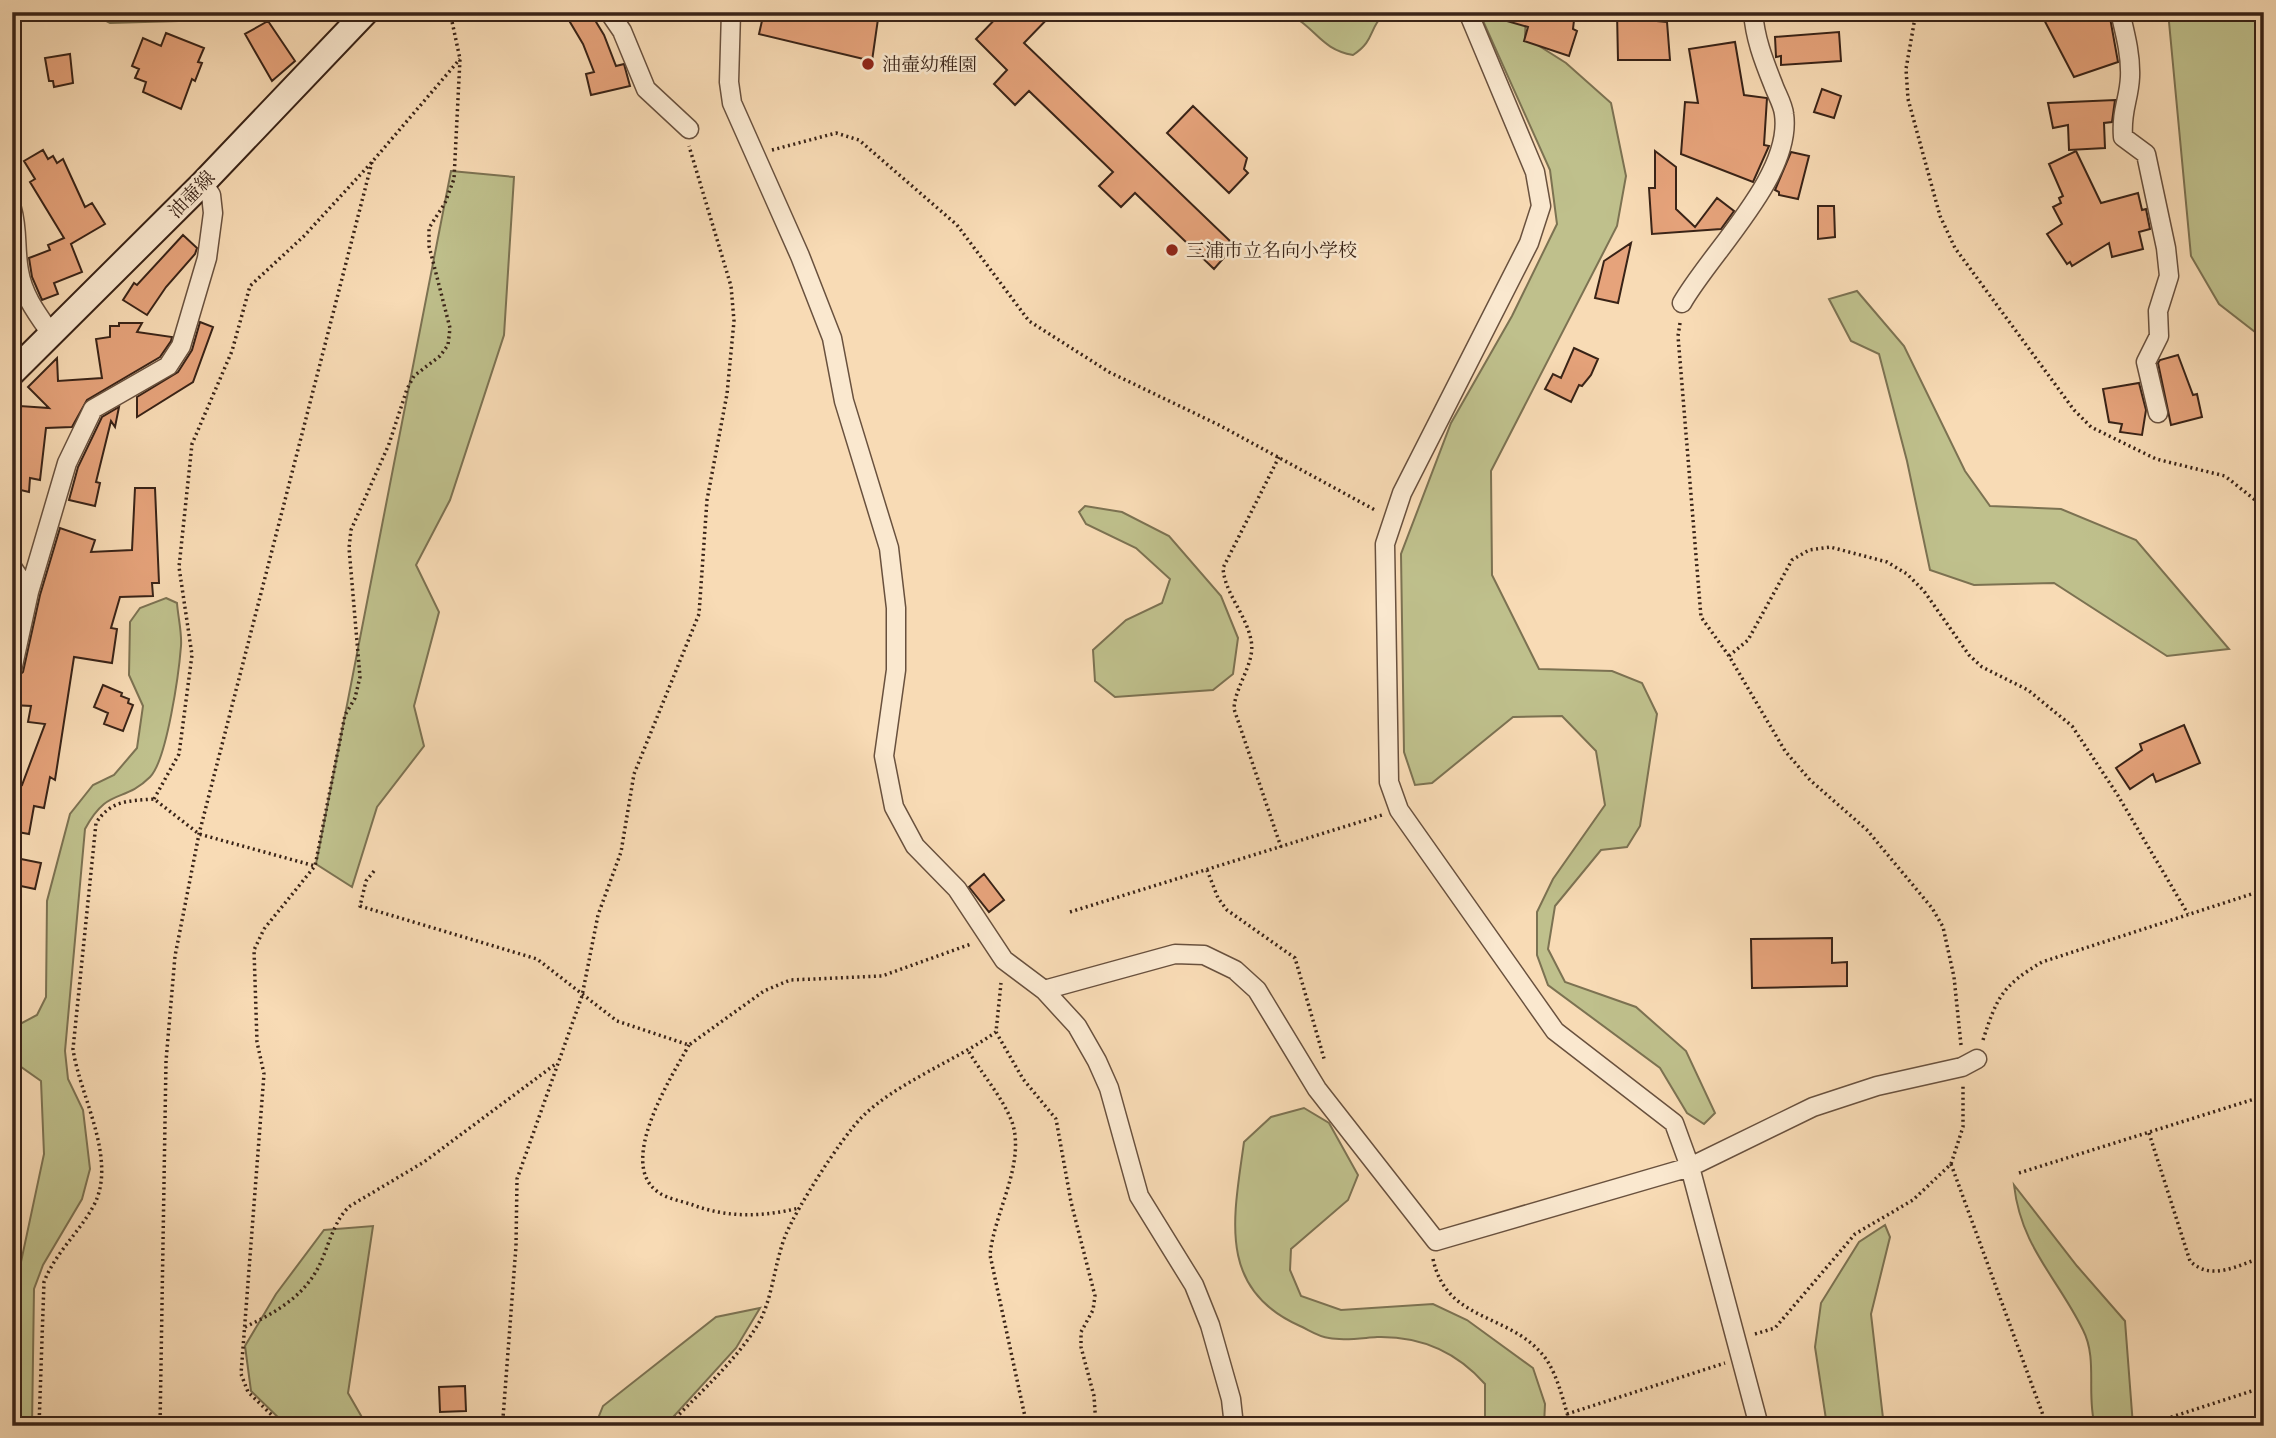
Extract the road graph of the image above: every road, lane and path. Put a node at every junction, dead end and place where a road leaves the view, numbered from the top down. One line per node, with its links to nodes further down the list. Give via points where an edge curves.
1 (366, 12): 13 (main road, 油壷線)
2 (450, 12): 9 (path)
3 (609, 12): 10 (street, via 646,89)
4 (732, 12): 11 (street, via 731,92)
5 (1468, 12): 21 (street, via 1535,172 1541,206 1529,243)
6 (1753, 12): 15 (street, via 1755,40 1784,113 1783,135 1765,188)
7 (1916, 12): 20 (path, via 1906,69 1908,99 1940,216 1955,247 2091,427 2156,459 2225,476)
8 (2120, 12): 18 (street, via 2130,78 2121,113 2123,137 2146,154 2169,276 2158,311 2160,336 2146,362)
9 (460, 59): 12 (path); 30 (path, via 454,179 429,228 429,246 450,328 448,345 414,376 407,389 389,444 351,530 360,677 345,715)
10 (688, 129): 39 (path, via 689,153 731,286 734,321 727,394 707,500 699,614 634,774 621,852 598,915)
11 (753, 155): 19 (path, via 836,133 859,140 957,225 1029,321 1109,372); 36 (street, via 832,338 844,401 889,548 896,608 896,670 884,757 894,807 915,846 957,889)
12 (372, 162): 26 (path, via 250,286 232,351 192,444 179,567 192,655 179,754); 28 (path)
13 (202, 183): 16 (main road, 油壷線); 23 (street, via 211,195 213,213 207,258 181,346 168,366 93,409 67,463)
14 (12, 209): 16 (street, via 18,230 19,270 29,303)
15 (1682, 303): 24 (path, via 1678,336 1701,617)
16 (52, 335): 17 (main road, 油壷線)
17 (12, 373)
18 (2158, 413)
19 (1279, 457): 21 (path); 29 (path, via 1223,568 1252,642 1234,709)
20 (2264, 507)
21 (1392, 519): 27 (street, via 1385,544 1388,782)
22 (12, 567): 23 (street)
23 (29, 592): 25 (street)
24 (1729, 656): 35 (path, via 1748,640 1792,559 1830,547 1887,562 1924,591 1982,667 2028,690 2072,726); 44 (path, via 1785,751 1810,780 1867,830 1932,908 1943,927)
25 (12, 670)
26 (154, 799): 28 (path); 59 (path, via 116,802 96,823 73,1049 76,1074 96,1125 101,1189 44,1282)
27 (1399, 810): 29 (path); 49 (street, via 1555,1031 1674,1123)
28 (199, 834): 30 (path); 60 (path, via 176,956 166,1062)
29 (1281, 847): 31 (path)
30 (314, 866): 54 (path, via 264,929 254,950 257,1042 264,1074)
31 (1207, 870): 34 (path); 45 (path, via 1227,910 1295,958)
32 (374, 871): 39 (path, via 366,881 360,906 537,959)
33 (2264, 890): 35 (path)
34 (1070, 912)
35 (2188, 914): 44 (path, via 2042,962 2018,976 1996,1000)
36 (987, 938): 37 (street); 41 (path, via 882,976 790,980 764,991)
37 (1004, 960): 38 (street); 40 (path)
38 (1044, 989): 52 (street, via 1175,954 1204,955 1235,970 1257,990 1317,1089); 66 (street, via 1077,1026 1101,1070 1139,1196 1194,1285 1210,1325)
39 (582, 996): 41 (path, via 617,1021); 43 (path)
40 (996, 1032): 42 (path); 65 (path, via 1023,1079 1056,1119 1095,1296 1080,1347 1094,1396)
41 (690, 1045): 51 (path, via 660,1098 644,1140 642,1163 649,1183 659,1193 719,1214 775,1214)
42 (969, 1052): 51 (path, via 888,1096 860,1118); 64 (path, via 1012,1121 1013,1165 992,1232 990,1255)
43 (557, 1063): 54 (path, via 424,1162 350,1206 341,1214 318,1268 293,1300); 62 (path, via 517,1179)
44 (1970, 1063): 48 (path, via 1963,1127); 49 (street, via 1813,1107)
45 (1326, 1068)
46 (2264, 1096): 47 (path)
47 (2149, 1132): 50 (path); 53 (path, via 2190,1261 2210,1273)
48 (1951, 1164): 55 (path, via 1913,1200 1856,1234 1775,1328); 69 (path)
49 (1690, 1167): 52 (street); 55 (street)
50 (2019, 1174)
51 (799, 1208): 63 (path, via 785,1235 758,1324)
52 (1436, 1241): 57 (path, via 1432,1251 1443,1288 1467,1307 1521,1335 1546,1359)
53 (2264, 1257)
54 (245, 1327): 61 (path, via 241,1374 248,1392)
55 (1739, 1349): 57 (path); 68 (street)
56 (2264, 1387): 58 (path)
57 (1567, 1414): 67 (path)
58 (2150, 1424)
59 (39, 1426)
60 (160, 1426)
61 (283, 1426)
62 (506, 1426)
63 (668, 1426)
64 (1027, 1426)
65 (1096, 1426)
66 (1234, 1426)
67 (1571, 1426)
68 (1759, 1426)
69 (2047, 1426)

